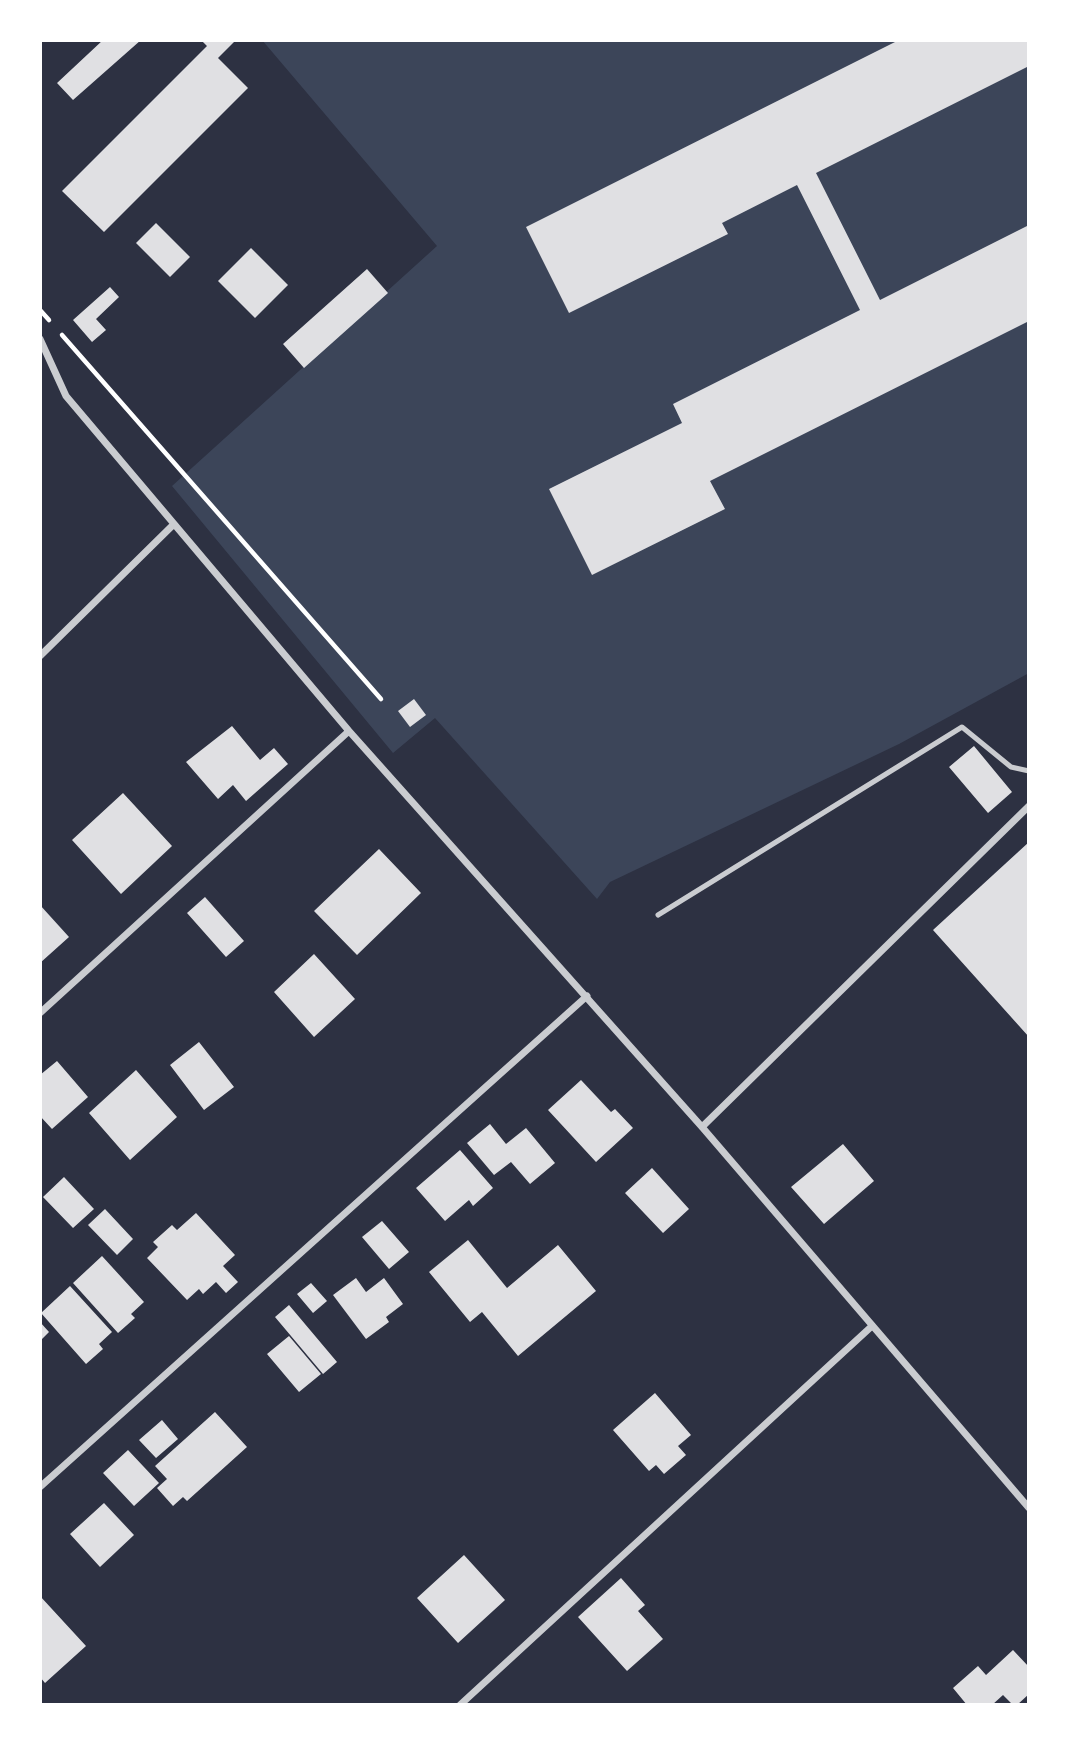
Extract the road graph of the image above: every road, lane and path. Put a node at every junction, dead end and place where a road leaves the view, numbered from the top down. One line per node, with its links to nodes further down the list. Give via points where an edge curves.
1 (40, 310): 2 (path)
2 (50, 321)
3 (59, 331): 7 (path)
4 (40, 339): 5 (street, via 66,397)
5 (174, 524): 6 (street); 8 (street)
6 (40, 656)
7 (381, 699)
8 (349, 731): 12 (street); 13 (street)
9 (1029, 771): 11 (lane, via 1010,767 962,726)
10 (1029, 806): 14 (street)
11 (657, 915)
12 (587, 996): 14 (street); 16 (street)
13 (40, 1013)
14 (702, 1127): 15 (street)
15 (872, 1326): 17 (street); 18 (street)
16 (40, 1487)
17 (1029, 1508)
18 (460, 1705)

